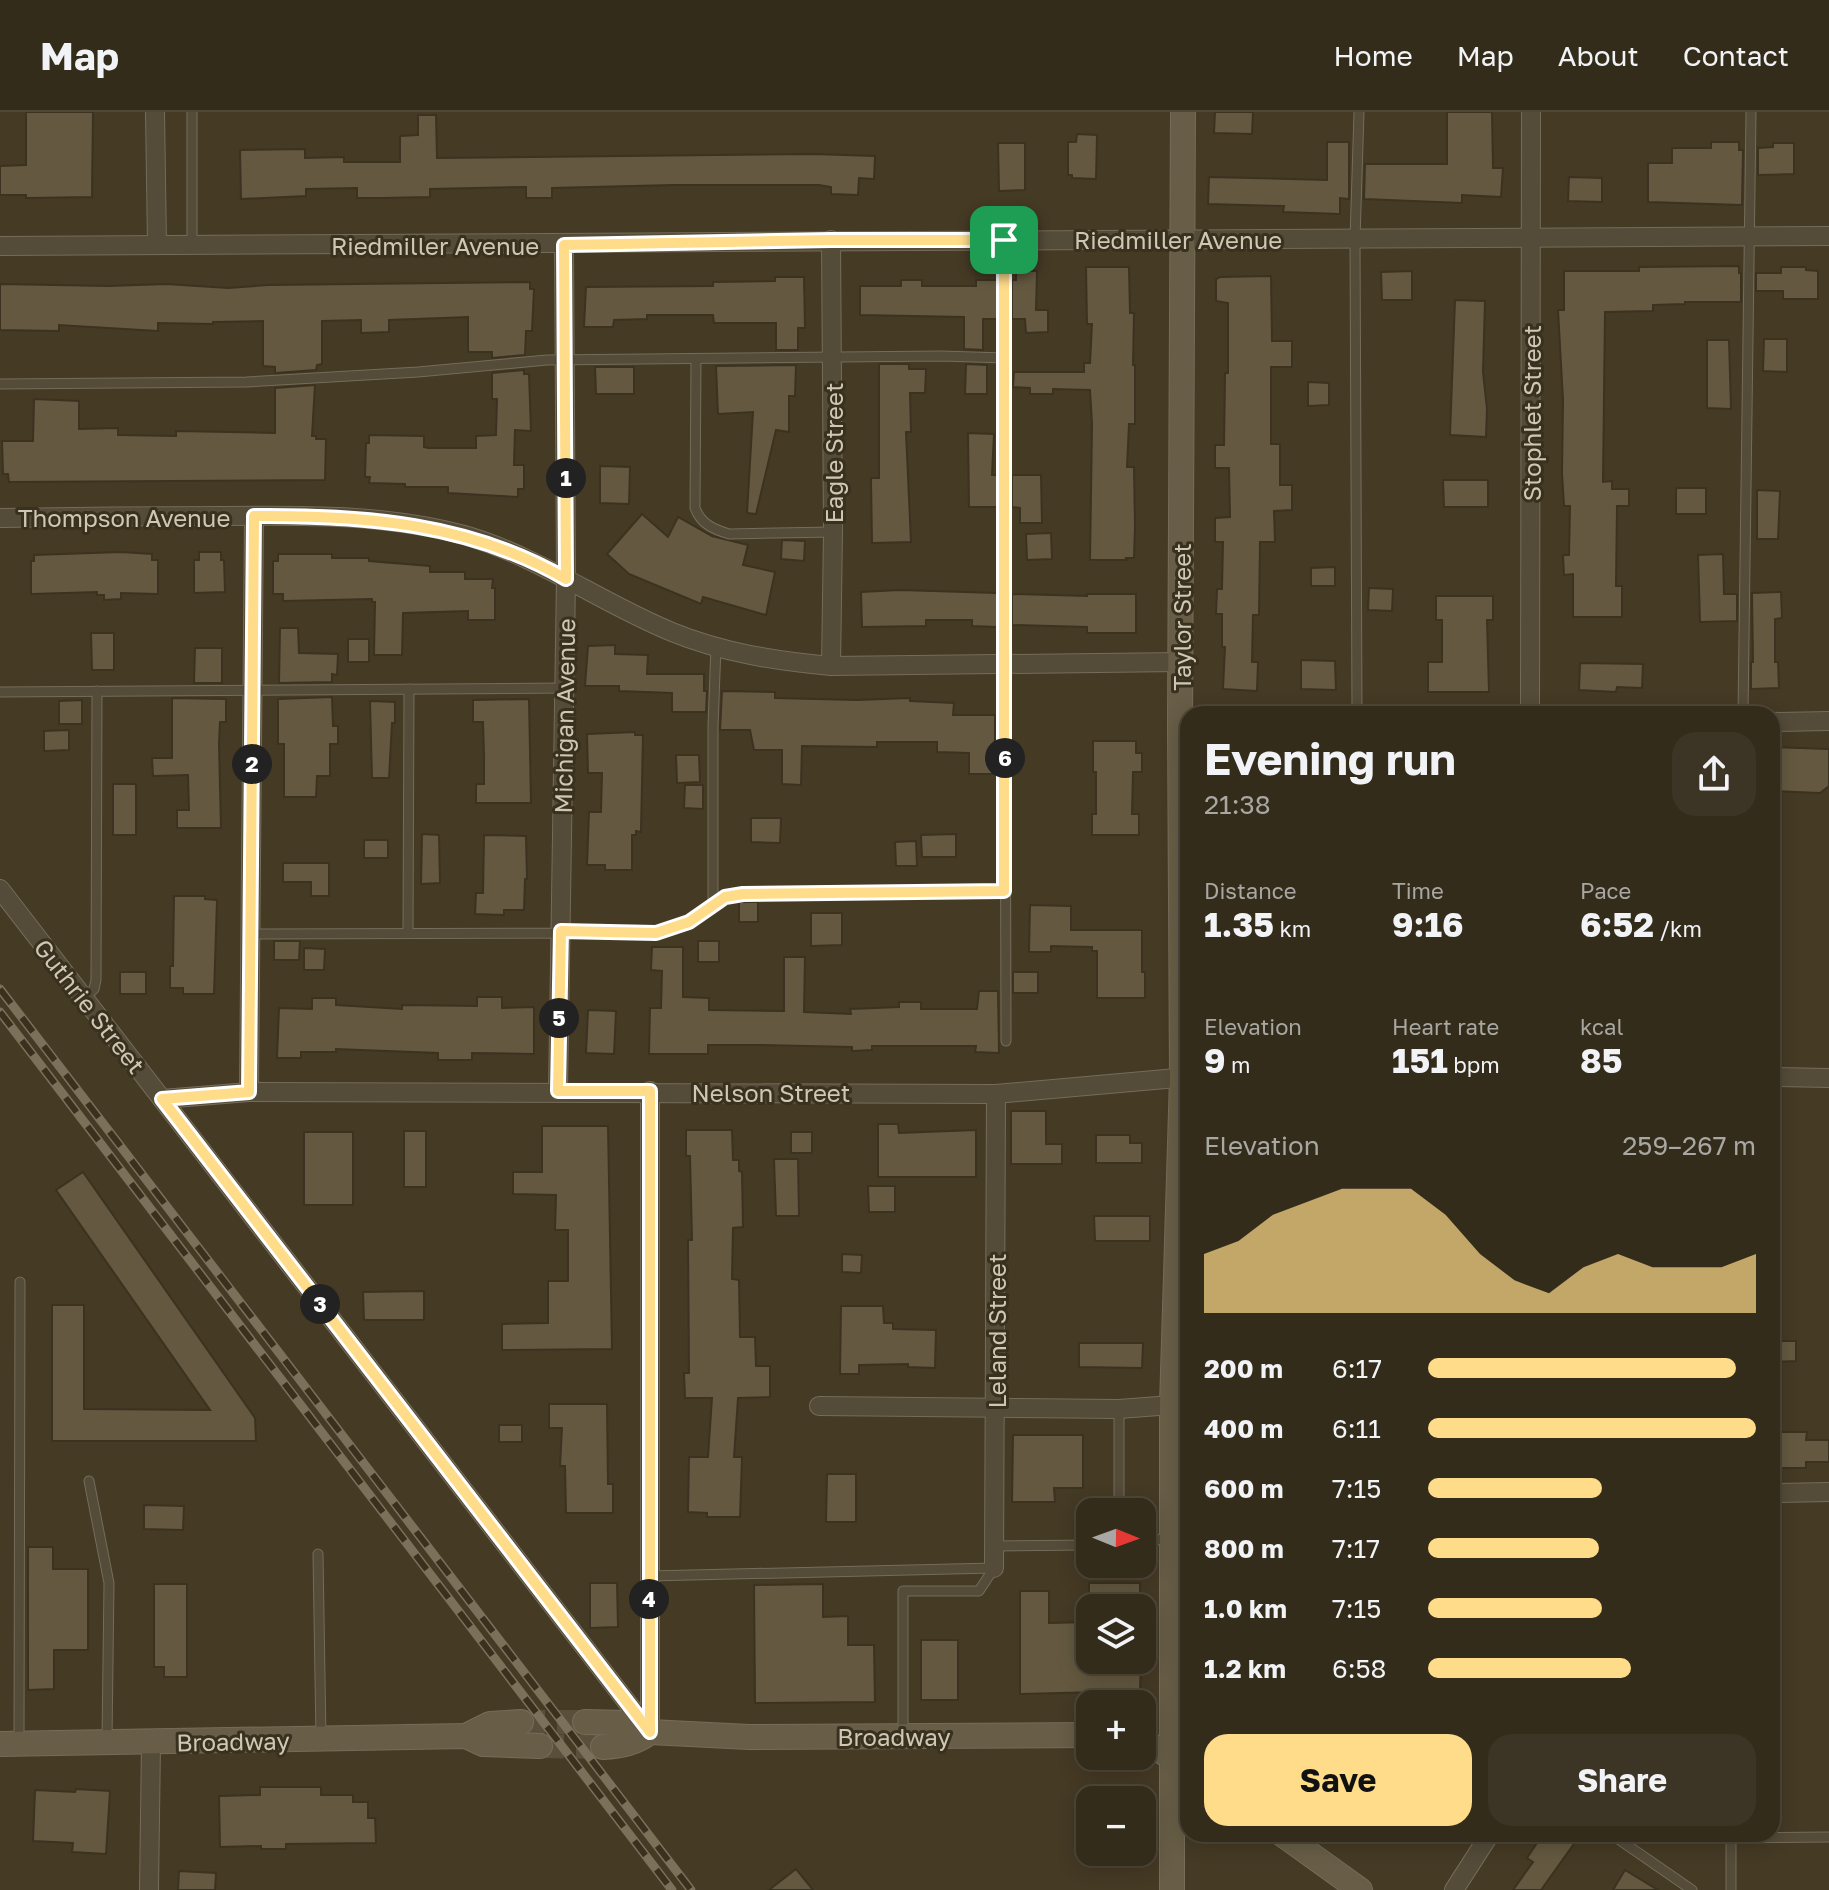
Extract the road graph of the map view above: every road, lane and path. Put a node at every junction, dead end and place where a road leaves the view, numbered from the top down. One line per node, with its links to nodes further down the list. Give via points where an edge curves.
1 (155, 112): 14 (street)
2 (192, 112): 15 (lane)
3 (1183, 112): 10 (main road, Taylor Street)
4 (1359, 112): 11 (lane)
5 (1531, 112): 9 (street, Stophlet Street)
6 (1751, 112): 7 (lane)
7 (1750, 236): 8 (street, Riedmiller Avenue); 9 (street, Riedmiller Avenue); 39 (lane)
8 (1829, 236)
9 (1531, 238): 11 (street, Riedmiller Avenue); 38 (street, Stophlet Street)
10 (1183, 239): 11 (street, Riedmiller Avenue); 13 (street, Riedmiller Avenue); 28 (main road, Taylor Street)
11 (1355, 239): 37 (lane)
12 (831, 240): 13 (street, Riedmiller Avenue); 16 (street, Riedmiller Avenue); 18 (street, Eagle Street)
13 (1004, 240): 19 (lane)
14 (157, 245): 15 (street, Riedmiller Avenue); 17 (street, Riedmiller Avenue)
15 (192, 245): 16 (street, Riedmiller Avenue)
16 (564, 245): 20 (street, Michigan Avenue)
17 (0, 246)
18 (832, 358): 19 (lane); 21 (lane); 25 (street, Eagle Street)
19 (1005, 358): 29 (lane)
20 (566, 360): 21 (lane); 22 (lane, via 246,382); 26 (street, Michigan Avenue)
21 (696, 360): 25 (lane, via 699,519 729,534)
22 (0, 384)
23 (254, 516): 24 (street, Thompson Avenue); 26 (street, Thompson Avenue, via 321,515 419,525 502,548); 33 (street)
24 (0, 518)
25 (833, 532): 30 (street, Eagle Street)
26 (566, 579): 27 (street, Thompson Avenue, via 673,633); 31 (street, Michigan Avenue)
27 (716, 646): 30 (street, Thompson Avenue); 44 (lane)
28 (1181, 662): 29 (street, Thompson Avenue); 36 (main road, Taylor Street)
29 (1005, 664): 30 (street, Thompson Avenue); 43 (lane)
30 (831, 666)
31 (564, 688): 32 (lane); 45 (street, Michigan Avenue)
32 (409, 689): 33 (lane); 46 (lane)
33 (252, 690): 34 (lane); 47 (street)
34 (97, 691): 35 (lane); 48 (lane, via 96,980)
35 (0, 692)
36 (1183, 706)
37 (1357, 706)
38 (1530, 706)
39 (1743, 706)
40 (1829, 721): 41 (street)
41 (1780, 722)
42 (0, 889): 48 (street, Guthrie Street)
43 (1004, 891): 44 (lane, via 743,894); 49 (lane)
44 (713, 905): 45 (lane, via 689,922 656,933)
45 (561, 931): 46 (lane); 53 (street, Michigan Avenue)
46 (408, 933): 47 (lane)
47 (250, 934): 55 (street)
48 (84, 998): 57 (street, Guthrie Street)
49 (1006, 1041)
50 (1780, 1077): 52 (street)
51 (1180, 1078): 56 (street, Nelson Street)
52 (1829, 1078)
53 (558, 1091): 54 (street, Nelson Street); 55 (street, Nelson Street)
54 (650, 1091): 56 (street, Nelson Street); 74 (street)
55 (249, 1092): 57 (street, Nelson Street)
56 (996, 1094): 61 (street, Leland Street)
57 (162, 1099): 77 (street, Guthrie Street)
58 (20, 1282): 84 (lane)
59 (1180, 1291): 63 (main road, Taylor Street)
60 (819, 1406): 61 (street)
61 (996, 1408): 62 (street); 71 (street, Leland Street)
62 (1119, 1409): 63 (street); 67 (lane)
63 (1177, 1419): 68 (main road, Taylor Street)
64 (89, 1481): 82 (lane, via 109,1583)
65 (1829, 1492): 66 (street)
66 (1780, 1493)
67 (1119, 1498)
68 (1171, 1538): 69 (lane); 88 (main road, Taylor Street)
69 (1156, 1540)
70 (1076, 1545): 71 (lane)
71 (994, 1546): 73 (street, Leland Street)
72 (318, 1554): 81 (lane)
73 (994, 1568): 74 (lane); 80 (lane, via 979,1591 903,1591)
74 (649, 1576): 77 (street)
75 (521, 1722): 79 (main road, Broadway, via 490,1724)
76 (585, 1722): 77 (main road, Broadway, via 627,1723)
77 (650, 1732): 80 (main road, Broadway); 86 (main road, Broadway, via 634,1742)
78 (1076, 1735): 80 (main road, Broadway)
79 (466, 1736): 81 (main road, Broadway); 85 (main road, Broadway, via 483,1744)
80 (903, 1737)
81 (321, 1739): 83 (main road, Broadway)
82 (107, 1743): 83 (main road, Broadway); 84 (main road, Broadway)
83 (151, 1743): 95 (street)
84 (10, 1744)
85 (540, 1746)
86 (603, 1747)
87 (1156, 1748): 88 (main road)
88 (1179, 1761): 96 (main road, Taylor Street)
89 (1780, 1836): 90 (lane)
90 (1829, 1837)
91 (1293, 1842): 97 (main road)
92 (1485, 1842): 98 (street)
93 (1623, 1842): 99 (lane)
94 (1731, 1842): 100 (lane)
95 (149, 1890)
96 (1172, 1890)
97 (1360, 1890)
98 (1454, 1890)
99 (1692, 1890)
100 (1731, 1890)

